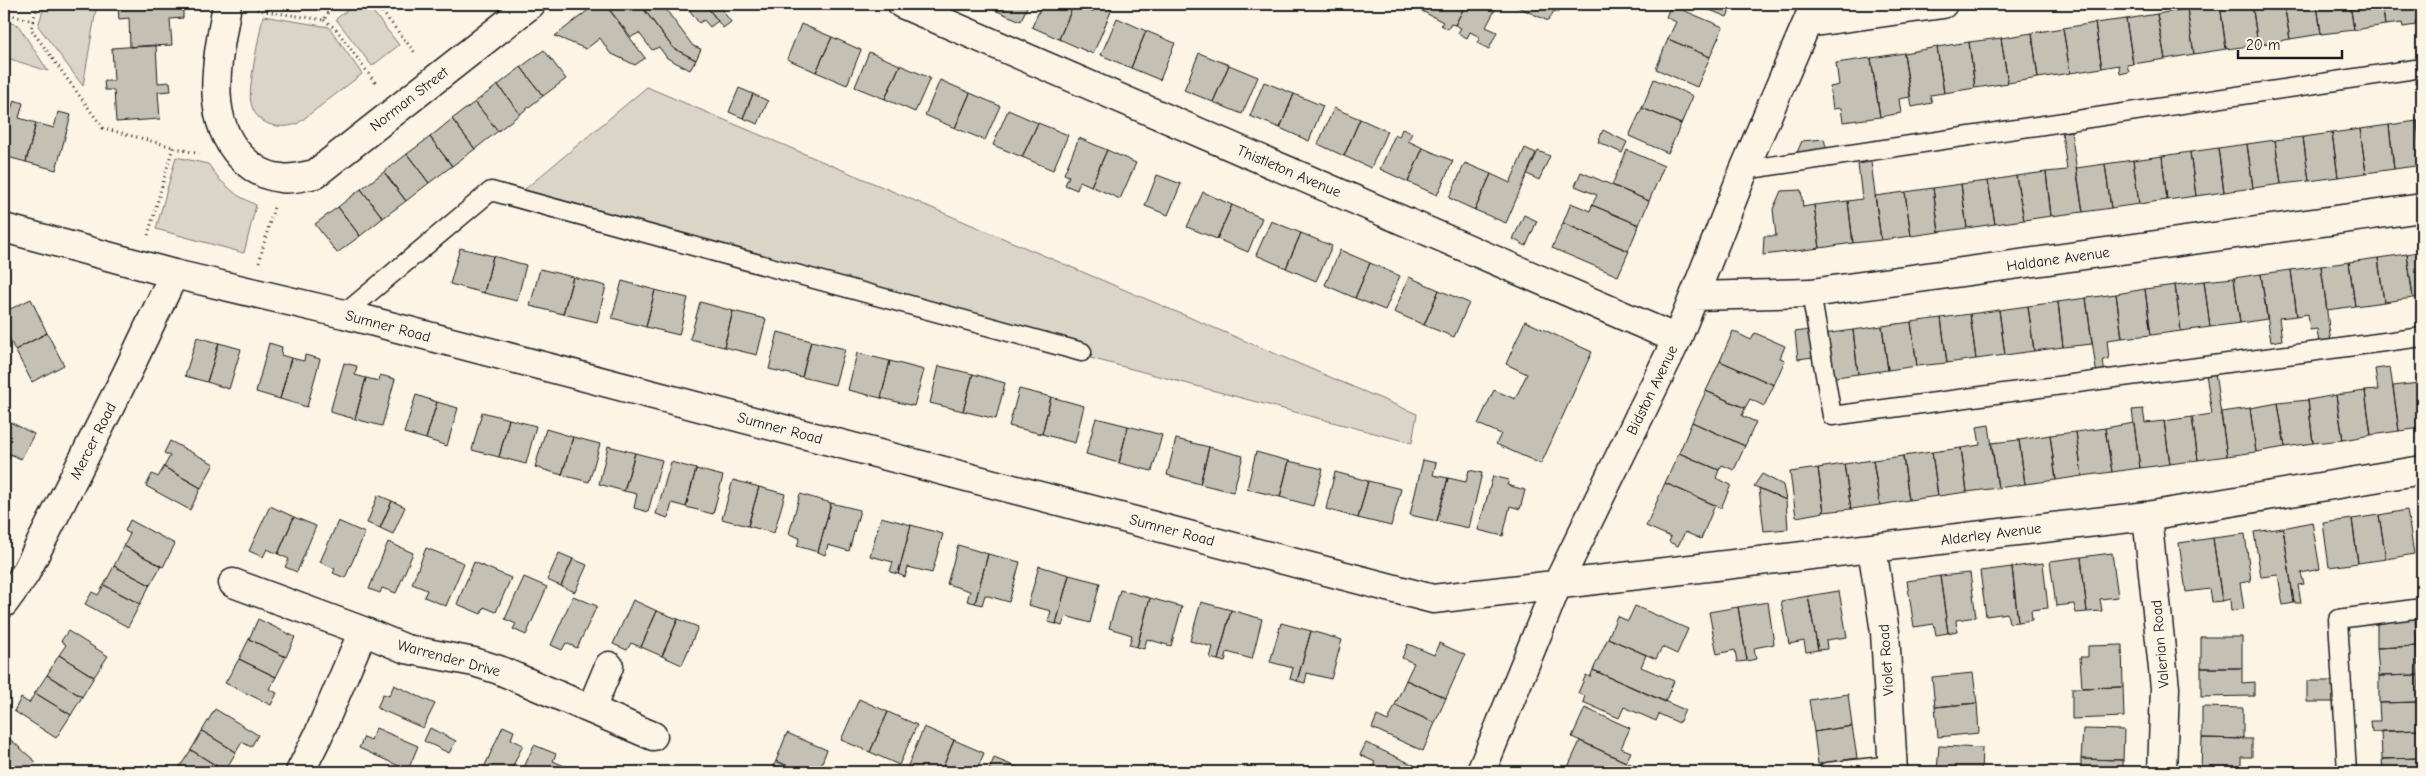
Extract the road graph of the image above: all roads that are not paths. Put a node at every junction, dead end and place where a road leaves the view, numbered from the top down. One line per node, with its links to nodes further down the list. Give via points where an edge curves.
1 (227, 4): 2 (street, Norman Street, via 217,70 217,112 230,145 254,170 282,179 315,174)
2 (531, 4)
3 (902, 4): 15 (street, Thistleton Avenue)
4 (1943, 4): 5 (street)
5 (1811, 14): 7 (street, Bidston Avenue)
6 (2422, 68): 7 (lane)
7 (1744, 170): 12 (street, Bidston Avenue)
8 (2422, 208): 11 (street, Haldane Avenue)
9 (4, 228): 10 (street, Sumner Road)
10 (174, 274): 13 (street, Sumner Road); 22 (street, Mercer Road, via 25,574)
11 (1811, 293): 12 (street, Haldane Avenue); 14 (lane, via 1832,416)
12 (1694, 296): 15 (street, Bidston Avenue)
13 (344, 314): 16 (lane, via 491,191); 21 (street, Sumner Road, via 1433,599)
14 (2422, 337)
15 (1677, 339): 21 (street, Bidston Avenue)
16 (1082, 352)
17 (2422, 470): 18 (street, Alderley Avenue)
18 (2147, 516): 19 (street, Alderley Avenue); 32 (street, Valerian Road, via 2165,688)
19 (1872, 548): 21 (street, Alderley Avenue); 28 (street, Violet Road, via 1885,632)
20 (233, 583): 24 (street, Warrender Drive)
21 (1558, 583): 30 (street, Bidston Avenue)
22 (4, 603)
23 (2422, 608): 33 (lane, via 2338,619)
24 (363, 631): 26 (street, Warrender Drive, via 406,649 499,670); 29 (street)
25 (608, 666): 26 (street)
26 (591, 709): 27 (street, Warrender Drive)
27 (653, 736)
28 (1893, 769): 31 (lane)
29 (300, 772)
30 (1481, 772)
31 (1827, 772)
32 (2162, 772)
33 (2348, 772)

